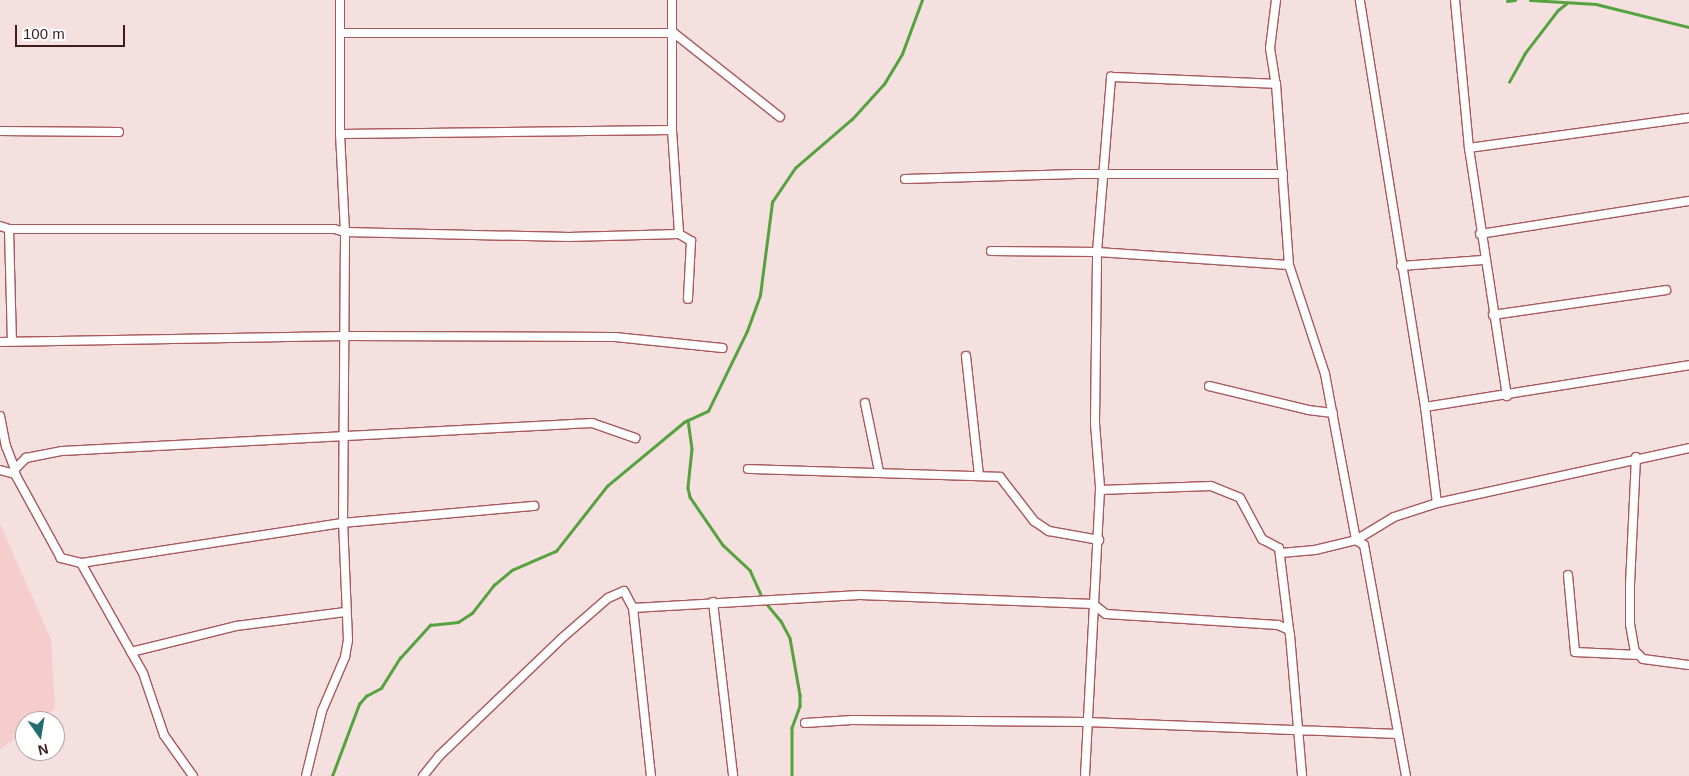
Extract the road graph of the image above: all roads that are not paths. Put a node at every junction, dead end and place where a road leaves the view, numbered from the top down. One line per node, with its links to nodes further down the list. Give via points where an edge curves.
1 (340, 0): 7 (street)
2 (672, 0): 6 (street)
3 (1276, 0): 8 (street, via 1270,48)
4 (1360, 0): 29 (street)
5 (1454, 0): 15 (street)
6 (674, 33): 7 (street); 9 (street); 11 (street)
7 (340, 34): 14 (street)
8 (1276, 84): 16 (street, via 1111,77); 17 (street)
9 (780, 117)
10 (1689, 118): 15 (street)
11 (672, 130): 14 (street); 23 (street)
12 (0, 131): 13 (street)
13 (119, 132)
14 (340, 134): 22 (street)
15 (1469, 148): 24 (street)
16 (1104, 174): 17 (street); 18 (street); 26 (street)
17 (1283, 174): 28 (street)
18 (905, 179)
19 (1689, 201): 24 (street)
20 (0, 226): 21 (street)
21 (9, 229): 22 (street, via 334,229); 34 (street)
22 (345, 232): 23 (street, via 569,237); 33 (street)
23 (679, 234): 31 (street, via 691,241)
24 (1480, 234): 27 (street)
25 (990, 251): 26 (street)
26 (1097, 252): 28 (street); 54 (street, via 1094,423)
27 (1484, 260): 29 (street); 32 (street)
28 (1289, 265): 43 (street, via 1326,374)
29 (1401, 266): 42 (street)
30 (1666, 290): 32 (street)
31 (688, 299)
32 (1493, 315): 40 (street)
33 (344, 336): 34 (street); 36 (street, via 615,337); 45 (street)
34 (12, 340): 35 (street)
35 (0, 342)
36 (722, 348)
37 (966, 356): 53 (street)
38 (1689, 365): 40 (street)
39 (1209, 386): 43 (street)
40 (1506, 396): 42 (street)
41 (864, 403): 51 (street)
42 (1425, 408): 55 (street)
43 (1333, 413): 59 (street)
44 (0, 416): 52 (street)
45 (343, 437): 46 (street, via 592,423); 52 (street, via 62,452 26,458); 57 (street)
46 (635, 438)
47 (1689, 448): 48 (street)
48 (1636, 457): 55 (street, via 1536,483); 69 (street, via 1630,616 1634,645)
49 (748, 469): 51 (street)
50 (0, 470): 52 (street)
51 (879, 471): 53 (street)
52 (15, 472): 61 (street, via 61,558)
53 (979, 475): 58 (street, via 1000,476 1034,520 1049,531)
54 (1100, 490): 58 (street); 60 (street, via 1211,486 1240,498 1262,539 1279,548)
55 (1437, 502): 59 (street, via 1394,517)
56 (534, 506): 57 (street)
57 (343, 524): 61 (street); 66 (street)
58 (1099, 540): 64 (street)
59 (1356, 540): 60 (street, via 1314,550); 74 (street, via 1364,545)
60 (1281, 553): 67 (street)
61 (81, 563): 68 (street)
62 (1568, 575): 69 (street, via 1575,652)
63 (713, 602): 64 (street, via 860,595); 65 (street); 79 (street)
64 (1093, 604): 67 (street, via 1106,614 1278,625); 71 (street)
65 (632, 608): 77 (street, via 624,591 608,598 439,756); 78 (street)
66 (345, 612): 68 (street, via 236,626); 76 (street, via 348,640 345,657 322,710)
67 (1289, 630): 73 (street)
68 (131, 652): 75 (street, via 151,692 164,735)
69 (1639, 655): 70 (street)
70 (1689, 665)
71 (1087, 722): 72 (street, via 852,720); 73 (street); 80 (street)
72 (805, 723)
73 (1298, 732): 74 (street); 81 (street)
74 (1398, 734): 82 (street)
75 (193, 776)
76 (306, 776)
77 (423, 776)
78 (650, 776)
79 (733, 776)
80 (1085, 776)
81 (1302, 776)
82 (1406, 776)

